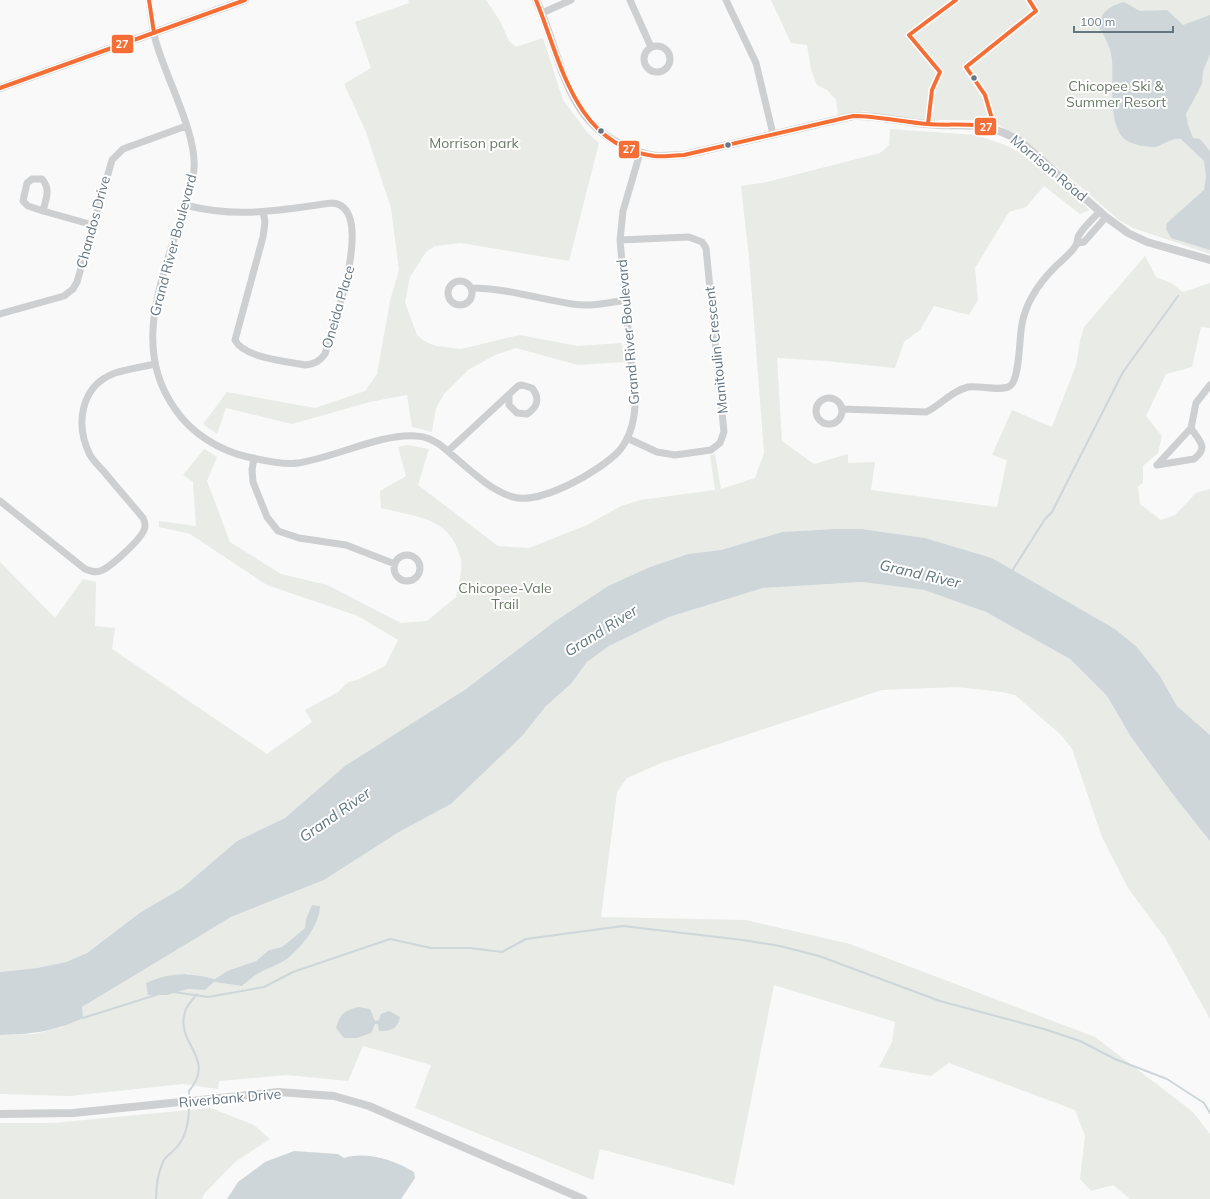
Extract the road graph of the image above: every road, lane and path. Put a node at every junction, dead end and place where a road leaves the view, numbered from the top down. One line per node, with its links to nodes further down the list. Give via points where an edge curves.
1 (149, 0): 8 (street, Grand River Boulevard)
2 (246, 0): 8 (street)
3 (536, 0): 7 (street, Morrison Road)
4 (571, 0): 7 (street)
5 (630, 0): 9 (street)
6 (726, 0): 12 (street, via 756,63)
7 (542, 13): 13 (street, Morrison Road, via 569,89 581,111 601,132)
8 (154, 33): 10 (street); 11 (street, Grand River Boulevard)
9 (651, 47)
10 (0, 88)
11 (186, 126): 14 (street, Grand River Boulevard, via 192,145 194,170); 18 (street, Chandos Drive, via 123,149 116,154 108,168)
12 (773, 134): 13 (street, Morrison Road, via 684,155 657,156); 17 (street, Morrison Road, via 853,116 989,127 1005,132 1020,141)
13 (640, 153): 19 (street, Grand River Boulevard, via 623,211)
14 (185, 205): 16 (street, Oneida Place, via 231,213); 24 (street, Grand River Boulevard, via 155,309 152,337)
15 (43, 211): 15 (street, via 47,184 42,179 32,179 27,183 23,201 28,206); 18 (street)
16 (263, 212): 16 (street, Oneida Place, via 263,237 235,340 238,346 251,353 305,366 313,364 320,361 325,354 350,264 353,251 350,217 343,205 332,203)
17 (1103, 214): 20 (street, Morrison Road, via 1128,233 1148,242); 27 (street, via 1084,242 1078,243 1036,288 1021,325 1015,378 1010,386 1002,389 967,387 926,412)
18 (92, 225): 23 (street, Chandos Drive, via 77,282 69,293)
19 (620, 240): 22 (street, Grand River Boulevard); 29 (street, Manitoulin Crescent, via 689,237 697,238 706,248 724,432 720,443 711,450 675,455 657,452)
20 (1210, 260)
21 (471, 288): 22 (street, via 489,288 574,304 590,305)
22 (625, 300): 29 (street, Grand River Boulevard, via 635,406 634,420)
23 (0, 314)
24 (154, 364): 31 (street, Grand River Boulevard, via 164,391 185,422 218,446); 32 (street, via 115,373 102,380 93,389 81,418 81,429 90,456 144,518 145,523 145,529 138,539 110,566 92,572 85,569)
25 (1210, 386): 28 (street, via 1196,403)
26 (509, 395): 26 (street, via 509,405 518,413 527,414 536,406 536,394 528,386 518,386); 30 (street)
27 (842, 409)
28 (1191, 428): 28 (street, via 1202,445 1199,456 1157,465)
29 (627, 438): 30 (street, Grand River Boulevard, via 619,450 602,464 551,492 527,499 513,498 496,490)
30 (448, 451): 31 (street, Grand River Boulevard, via 431,439 406,436 296,464)
31 (254, 458): 33 (street, via 253,482 267,517 278,531 299,538 346,545)
32 (0, 501)
33 (395, 564)
34 (0, 1114): 35 (street, Riverbank Drive, via 73,1113 278,1092 334,1096 369,1106)
35 (583, 1199)

